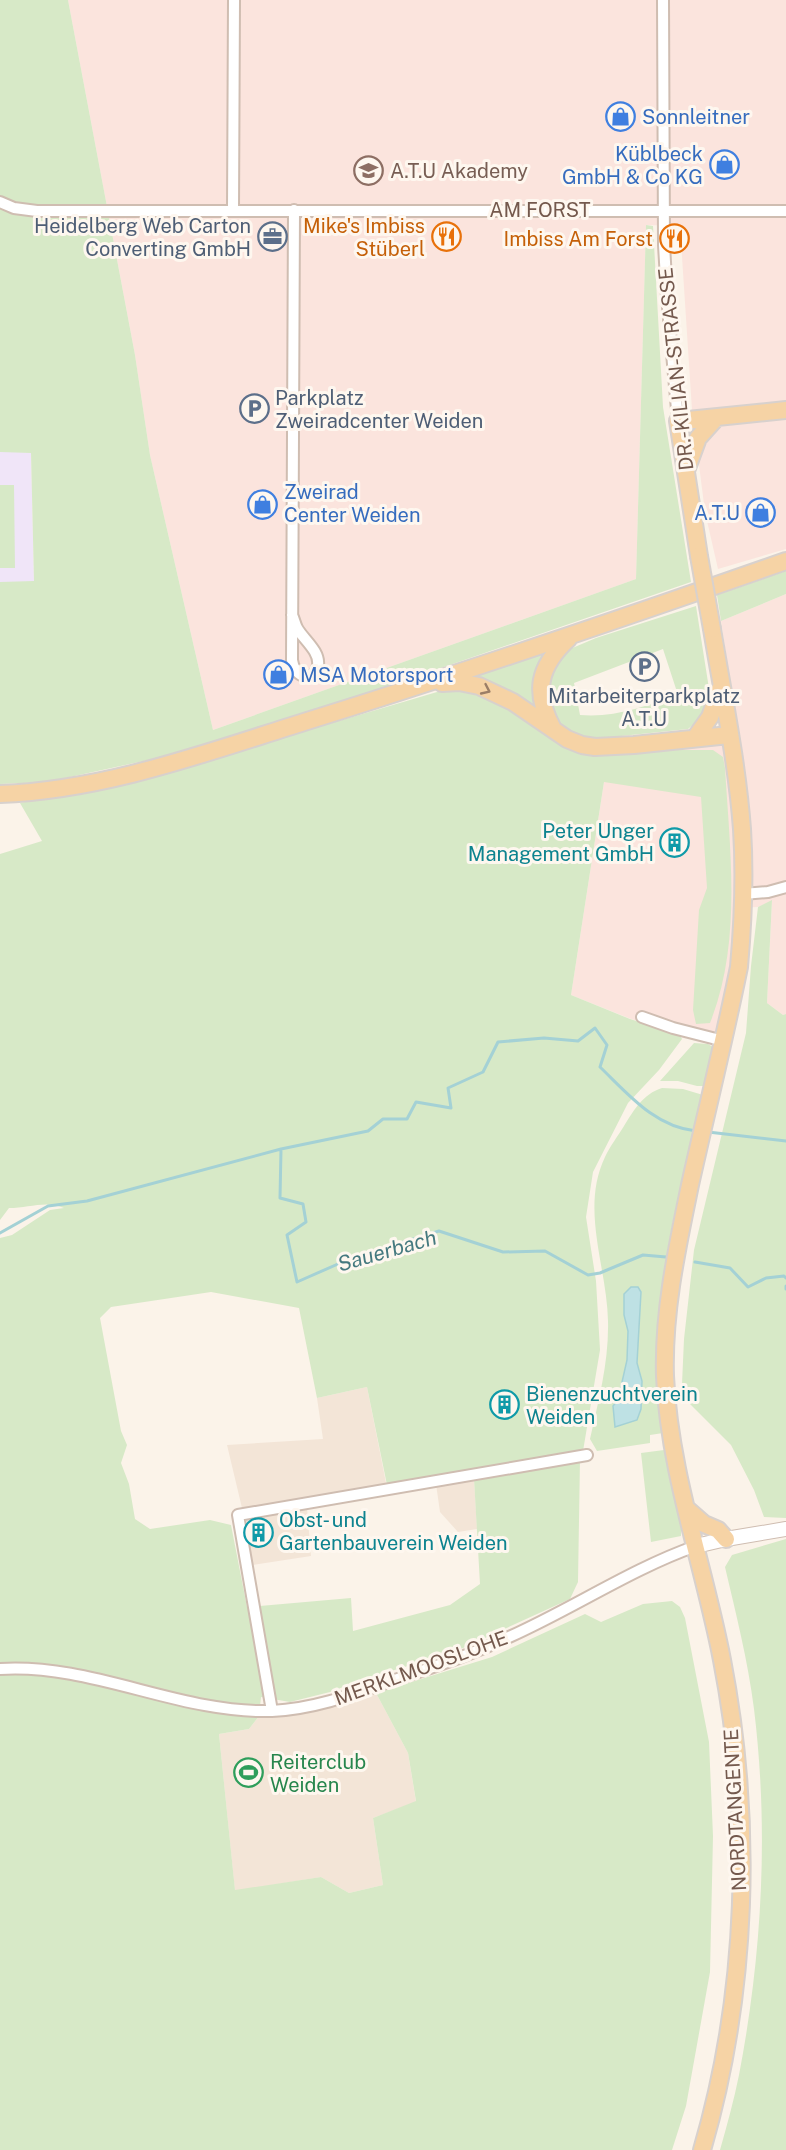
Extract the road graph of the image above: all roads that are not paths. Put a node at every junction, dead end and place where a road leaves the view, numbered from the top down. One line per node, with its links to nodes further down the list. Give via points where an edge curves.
1 (234, 0): 4 (street)
2 (663, 0): 6 (street, DR.-KILIAN-STRASSE)
3 (0, 202): 4 (street, AM FORST, via 29,210)
4 (233, 210): 5 (street, AM FORST)
5 (294, 210): 6 (street, AM FORST); 13 (street)
6 (663, 210): 7 (street, AM FORST); 10 (street, DR.-KILIAN-STRASSE)
7 (786, 211)
8 (786, 410): 9 (main road)
9 (716, 418): 10 (main road); 11 (main road, via 698,438)
10 (678, 421): 11 (main road, DR.-KILIAN-STRASSE)
11 (686, 475): 16 (main road, DR.-KILIAN-STRASSE, bridge)
12 (786, 561): 14 (main road)
13 (292, 615): 13 (street, via 292,667 304,677 317,668 318,660)
14 (573, 635): 15 (main road); 17 (main road, via 549,660 542,677 544,713)
15 (429, 683): 17 (main road, one-way to 17, via 479,686 513,702); 20 (main road, via 168,765 84,785)
16 (721, 685): 18 (main road, DR.-KILIAN-STRASSE); 19 (main road, via 710,717)
17 (553, 730): 19 (main road, via 582,745 596,747)
18 (729, 735): 19 (main road); 22 (main road, DR.-KILIAN-STRASSE, via 742,829)
19 (695, 738)
20 (0, 794)
21 (786, 887): 22 (street)
22 (743, 894): 24 (main road, DR.-KILIAN-STRASSE, via 739,968)
23 (642, 1017): 24 (street)
24 (724, 1041): 26 (main road, NORDTANGENTE, via 675,1257 666,1329 669,1423)
25 (587, 1455): 31 (street, via 238,1515)
26 (688, 1510): 28 (main road); 29 (main road, NORDTANGENTE)
27 (786, 1529): 28 (street)
28 (726, 1539): 29 (street)
29 (696, 1546): 31 (street, MERKLMOOSLOHE, via 468,1655 342,1698); 32 (main road, NORDTANGENTE, via 723,1661 736,1759 741,1839 740,1919 732,2003)
30 (0, 1669): 31 (street, MERKLMOOSLOHE, via 80,1675 196,1704)
31 (272, 1711)
32 (702, 2150)

